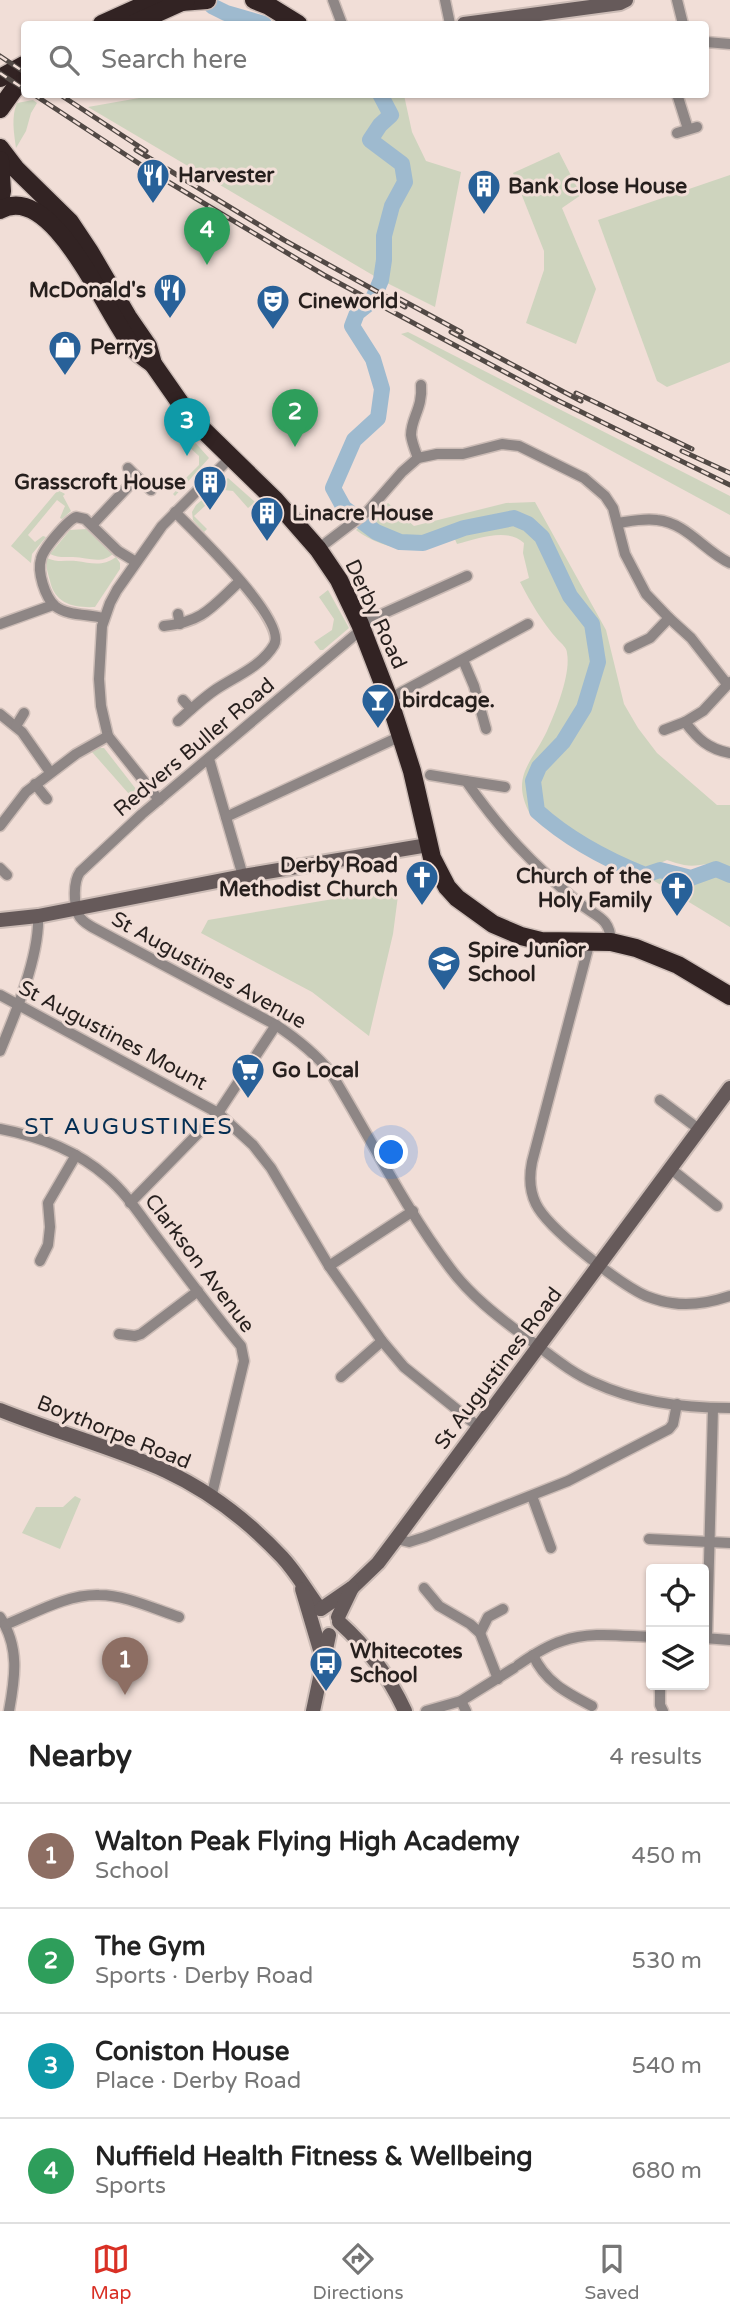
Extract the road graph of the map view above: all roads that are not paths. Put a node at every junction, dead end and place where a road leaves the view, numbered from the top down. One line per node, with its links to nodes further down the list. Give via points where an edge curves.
1 (155, 0): 9 (highway)
2 (207, 0): 8 (highway)
3 (254, 0): 11 (highway)
4 (333, 0): 12 (street)
5 (444, 0): 13 (street)
6 (626, 0): 14 (street)
7 (677, 0): 15 (street)
8 (183, 1): 10 (highway)
9 (109, 21)
10 (140, 21)
11 (293, 21)
12 (341, 21)
13 (449, 21)
14 (486, 21)
15 (682, 21)
16 (709, 42): 17 (street)
17 (730, 44)
18 (21, 67): 19 (highway)
19 (0, 78)
20 (21, 84): 22 (highway)
21 (679, 98): 23 (street, via 692,128)
22 (0, 109)
23 (677, 133)
24 (0, 148): 28 (highway, Derby Road, via 70,222 148,346)
25 (0, 160): 26 (highway)
26 (0, 201)
27 (0, 211): 28 (highway, Derby Road, via 20,205 42,214 91,277 135,350)
28 (153, 364): 30 (highway, Derby Road, via 190,417)
29 (421, 385): 31 (street, via 426,400 411,436)
30 (231, 457): 35 (street); 38 (highway, Derby Road)
31 (418, 457): 36 (street, via 463,454 502,444 519,446 595,486); 38 (street, via 368,511)
32 (128, 468): 33 (street)
33 (137, 477): 34 (street); 37 (street)
34 (150, 490)
35 (175, 512): 39 (street); 42 (street)
36 (618, 523): 40 (street, via 666,521); 45 (street, via 637,580)
37 (92, 525): 39 (street); 43 (street, via 71,519 41,557 44,586)
38 (318, 549): 49 (highway, Derby Road)
39 (136, 562): 44 (street)
40 (730, 563)
41 (467, 576): 49 (street, Redvers Buller Road)
42 (240, 581): 48 (street, via 199,618); 55 (street, via 265,613 276,642 250,669)
43 (53, 605): 44 (street); 46 (street)
44 (103, 618): 63 (street, via 99,679)
45 (669, 618): 50 (street, via 657,632); 52 (street)
46 (0, 624)
47 (528, 624): 51 (street)
48 (164, 626)
49 (361, 626): 53 (highway, Derby Road); 66 (street, Redvers Buller Road)
50 (629, 648)
51 (463, 660): 53 (street); 61 (street)
52 (729, 683): 59 (street, via 711,705)
53 (389, 699): 64 (highway, Derby Road)
54 (183, 700): 55 (street)
55 (191, 709): 58 (street)
56 (24, 713): 60 (street)
57 (0, 714): 60 (street)
58 (178, 721)
59 (685, 722): 62 (street); 65 (street, via 700,741)
60 (16, 726): 67 (street)
61 (486, 729)
62 (664, 730)
63 (108, 736): 67 (street); 73 (street)
64 (401, 736): 68 (highway, Derby Road); 74 (street)
65 (730, 753)
66 (209, 759): 73 (street, Redvers Buller Road); 74 (street)
67 (50, 772): 70 (street)
68 (421, 775): 69 (street); 76 (highway, Derby Road)
69 (466, 781): 71 (street); 82 (street, via 513,844 546,876 606,921)
70 (35, 784): 72 (street); 75 (street)
71 (505, 787)
72 (47, 799)
73 (159, 800): 78 (street, Redvers Buller Road, via 80,872 75,882)
74 (226, 817): 77 (street)
75 (0, 826)
76 (428, 845): 77 (street); 81 (highway, Derby Road, via 447,887 493,924 541,941)
77 (243, 876): 78 (street)
78 (77, 908): 79 (street); 86 (street, St Augustines Avenue, via 92,927)
79 (38, 916): 80 (street); 85 (street)
80 (0, 920)
81 (590, 941): 82 (highway, Derby Road); 99 (street, via 530,1182 535,1203 551,1226)
82 (611, 942): 84 (highway, via 656,955)
83 (0, 995): 85 (street, St Augustines Mount)
84 (730, 996)
85 (18, 1006): 87 (street); 90 (street, St Augustines Mount)
86 (276, 1025): 90 (street); 97 (street, St Augustines Avenue, via 304,1044 331,1073)
87 (0, 1051)
88 (729, 1092): 92 (street, St Augustines Road)
89 (660, 1100): 92 (street)
90 (218, 1113): 95 (street); 100 (street, St Augustines Mount, via 271,1168)
91 (0, 1129): 93 (street, Clarkson Avenue)
92 (700, 1130): 94 (street, St Augustines Road)
93 (76, 1155): 95 (street, Clarkson Avenue, via 108,1178); 98 (street, via 48,1203 48,1245)
94 (671, 1169): 96 (street); 99 (street, St Augustines Road)
95 (130, 1202): 101 (street, Clarkson Avenue)
96 (717, 1206)
97 (413, 1211): 100 (street); 105 (street, St Augustines Avenue, via 467,1288)
98 (40, 1261)
99 (600, 1265): 102 (street, via 636,1291 666,1302 689,1304); 105 (street, St Augustines Road)
100 (330, 1266): 104 (street, St Augustines Mount)
101 (198, 1291): 103 (street, via 141,1334); 113 (street, Clarkson Avenue, via 244,1356)
102 (730, 1296)
103 (119, 1334)
104 (382, 1341): 106 (street); 111 (street, St Augustines Mount, via 404,1367)
105 (540, 1347): 107 (street, St Augustines Avenue, via 594,1383 630,1396); 111 (street, St Augustines Road)
106 (341, 1377)
107 (677, 1404): 108 (street, St Augustines Avenue); 112 (street, via 669,1429 583,1475)
108 (713, 1408): 109 (street, St Augustines Avenue); 116 (street)
109 (730, 1408)
110 (0, 1409): 113 (street, Boythorpe Road, via 166,1471)
111 (480, 1428): 114 (street, St Augustines Road)
112 (532, 1496): 114 (street, via 409,1542); 118 (street)
113 (211, 1498): 119 (street, Boythorpe Road, via 273,1548)
114 (396, 1539): 120 (street, St Augustines Road)
115 (649, 1539): 116 (street)
116 (709, 1542): 117 (street); 129 (street)
117 (730, 1543)
118 (551, 1548)
119 (302, 1584): 122 (street); 123 (street, Boythorpe Road); 127 (street, Boythorpe Road)
120 (353, 1587): 122 (street, St Augustines Road); 128 (street, St Augustines Road)
121 (424, 1588): 130 (street, via 439,1606)
122 (335, 1598): 123 (street, St Augustines Road)
123 (321, 1609): 127 (street, via 315,1613); 128 (street, via 330,1609)
124 (503, 1609): 130 (street, via 488,1617)
125 (179, 1617): 126 (street, via 100,1594 78,1596)
126 (3, 1621): 140 (street, via 15,1656)
127 (313, 1626): 128 (street, via 321,1635); 135 (street, Boythorpe Road)
128 (334, 1627): 135 (street, St Augustines Road); 142 (street, via 356,1640 380,1664)
129 (705, 1627)
130 (480, 1633): 136 (street)
131 (646, 1637): 134 (street, via 581,1636)
132 (709, 1638): 133 (street)
133 (730, 1640)
134 (533, 1655): 136 (street); 139 (street, via 551,1682)
135 (323, 1660): 141 (street, St Augustines Road)
136 (498, 1679): 138 (street)
137 (660, 1690): 145 (street)
138 (461, 1701): 143 (street); 144 (street)
139 (592, 1706)
140 (9, 1711)
141 (313, 1711)
142 (405, 1711)
143 (426, 1711)
144 (466, 1711)
145 (663, 1711)

